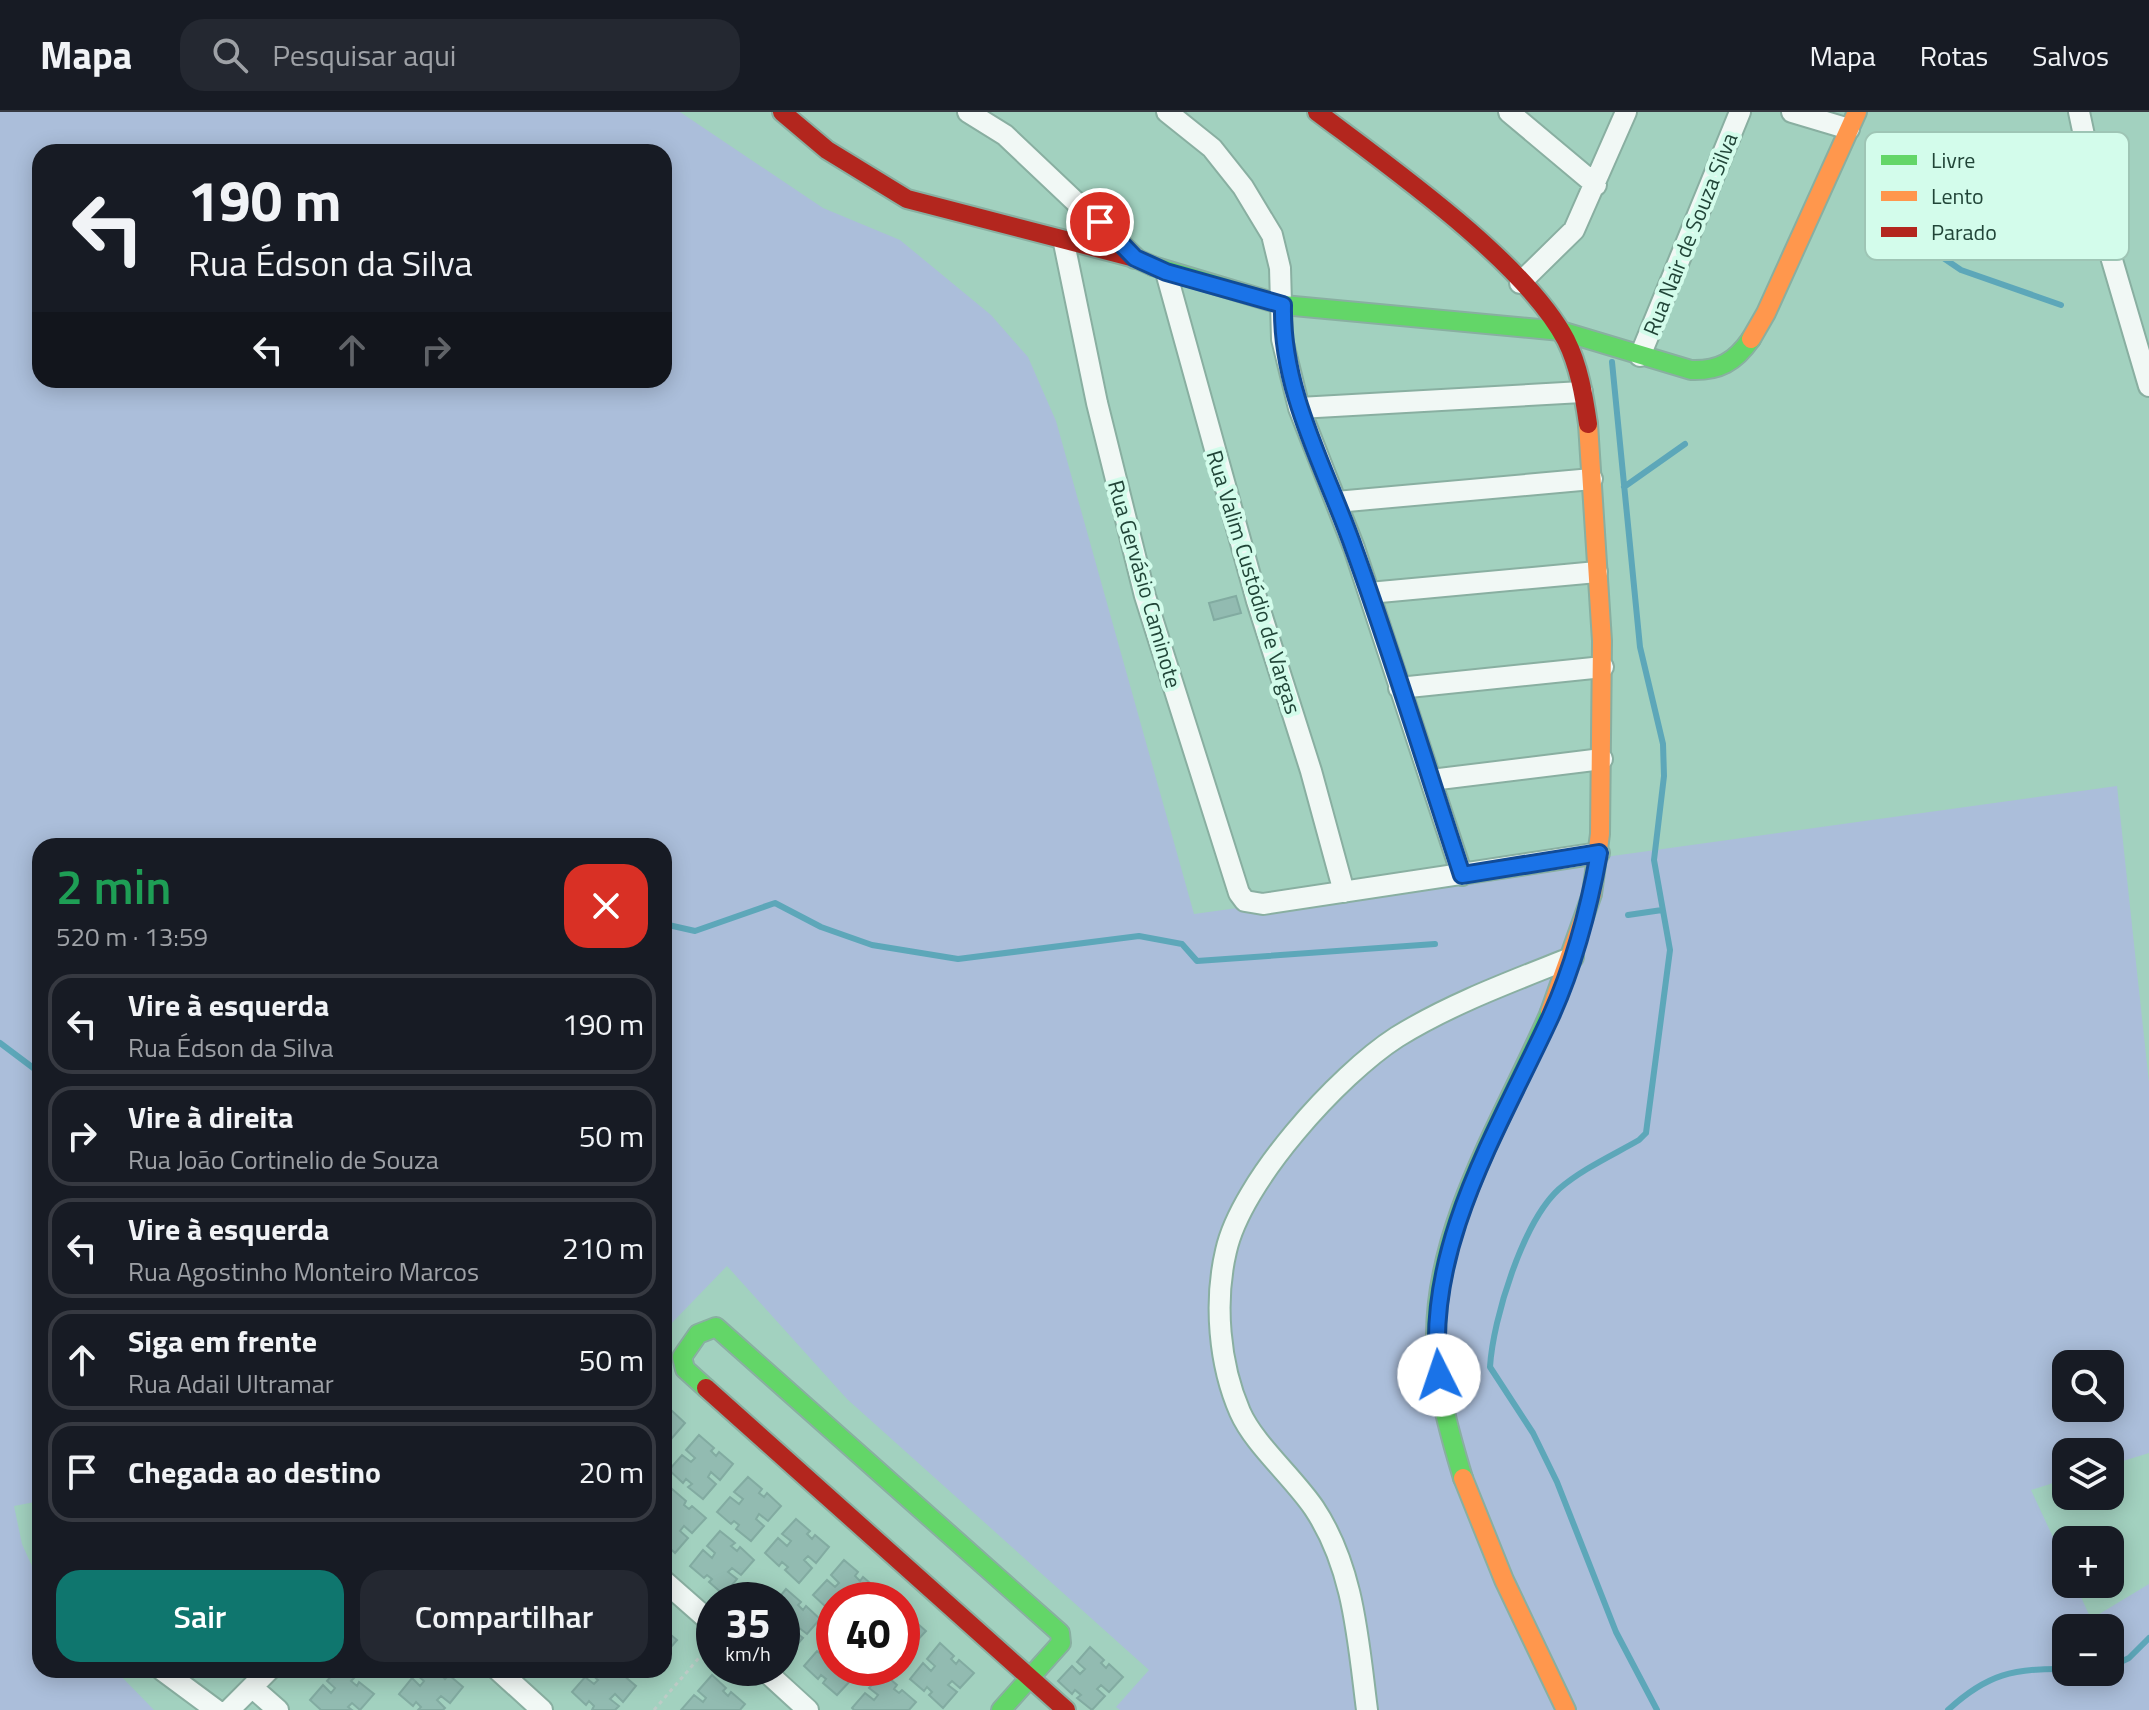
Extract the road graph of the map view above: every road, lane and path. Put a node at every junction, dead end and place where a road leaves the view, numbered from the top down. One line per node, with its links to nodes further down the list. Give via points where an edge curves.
1 (782, 112): 13 (street, via 827,150 907,199)
2 (968, 112): 14 (street, via 1005,135)
3 (1167, 112): 18 (street, via 1212,148 1272,235)
4 (1317, 112): 17 (street)
5 (1509, 112): 12 (street)
6 (1626, 112): 12 (street)
7 (1740, 112): 20 (street, Rua Nair de Souza Silva)
8 (1792, 112): 10 (street)
9 (2079, 112): 11 (street)
10 (1853, 121): 20 (street, via 1766,313 1730,363 1712,371 1691,370)
11 (2083, 132)
12 (1596, 185): 17 (street, via 1574,230)
13 (1064, 243): 14 (street); 34 (street, Rua Gervásio Caminote, via 1145,596 1239,893 1245,901 1263,904)
14 (1135, 258): 16 (street)
15 (2112, 260): 21 (street)
16 (1166, 272): 18 (street); 34 (street, Rua Valim Custódio de Vargas)
17 (1520, 283): 19 (street)
18 (1283, 305): 19 (street); 23 (street, via 1282,339)
19 (1561, 331): 20 (street); 22 (street)
20 (1640, 356)
21 (2149, 386)
22 (1582, 392): 23 (street); 24 (street)
23 (1299, 408): 25 (street)
24 (1592, 479): 25 (street); 26 (street)
25 (1336, 502): 27 (street)
26 (1597, 572): 27 (street); 28 (street)
27 (1369, 593): 29 (street)
28 (1603, 667): 29 (street); 30 (street)
29 (1399, 688): 31 (street)
30 (1602, 759): 31 (street); 32 (street)
31 (1431, 780): 33 (street)
32 (1599, 853): 33 (street); 35 (street)
33 (1462, 875): 34 (street)
34 (1344, 892)
35 (1573, 957): 53 (street, via 1459,1003 1395,1038 1344,1079 1256,1185 1226,1249 1219,1311 1225,1367 1241,1414 1314,1508 1340,1555 1355,1615); 54 (street, via 1462,1213 1440,1289 1436,1348 1443,1403 1462,1477)
36 (672, 1588): 37 (street)
37 (696, 1609)
38 (696, 1662): 49 (path)
39 (1030, 1677): 39 (street, via 685,1369 682,1352 700,1333 716,1327 1060,1633 1061,1643); 51 (street); 52 (street)
40 (173, 1678): 45 (street)
41 (262, 1678): 44 (street)
42 (507, 1678): 48 (street)
43 (782, 1686): 50 (street)
44 (253, 1688): 46 (street); 47 (street)
45 (216, 1710)
46 (229, 1710)
47 (278, 1710)
48 (542, 1710)
49 (654, 1710)
50 (808, 1710)
51 (1001, 1710)
52 (1066, 1710)
53 (1367, 1710)
54 (1566, 1710)

